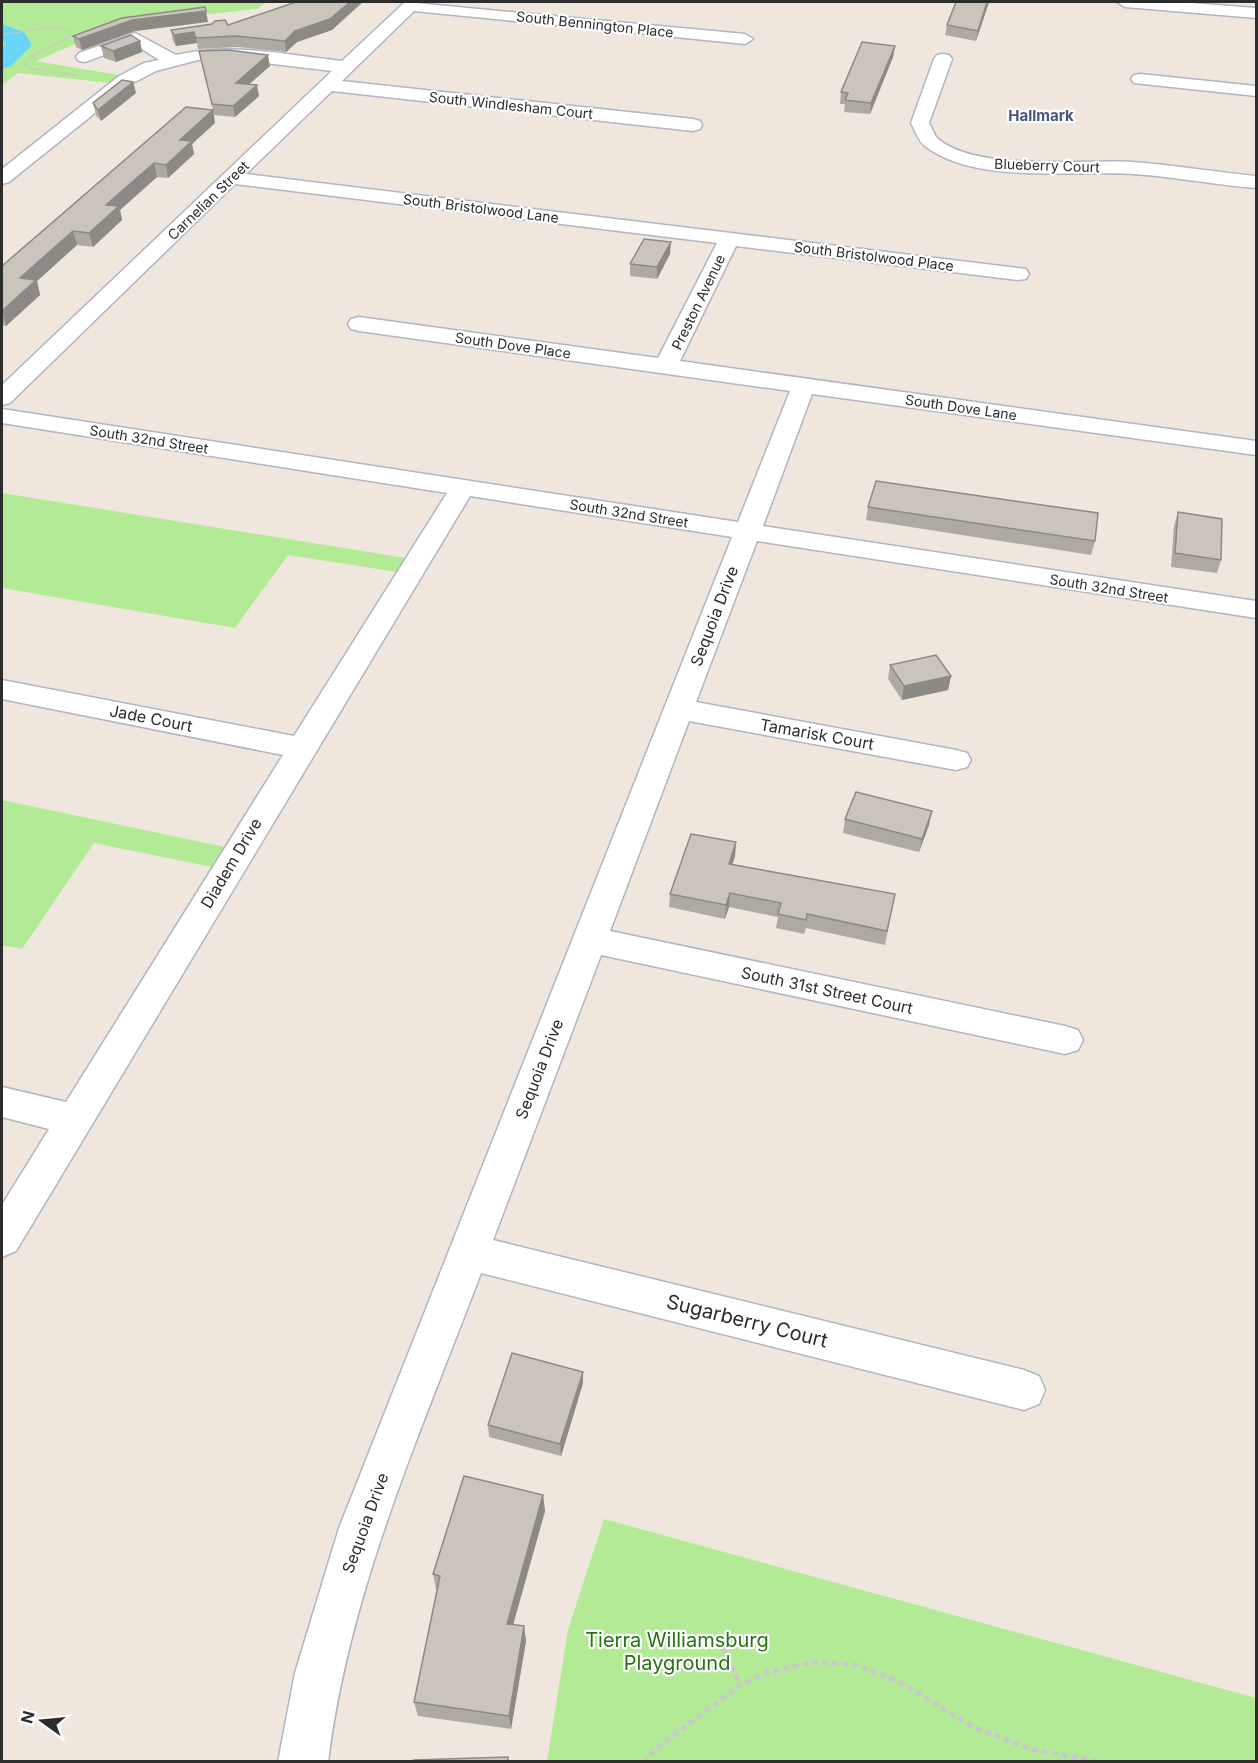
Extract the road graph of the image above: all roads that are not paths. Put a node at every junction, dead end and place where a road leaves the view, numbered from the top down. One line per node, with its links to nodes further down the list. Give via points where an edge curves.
1 (1125, 2): 3 (street)
2 (412, 4): 6 (street, South Bennington Place); 10 (street, Carnelian Street)
3 (1257, 14)
4 (166, 34): 5 (street)
5 (135, 38): 7 (street); 9 (street)
6 (745, 39)
7 (85, 57)
8 (943, 59): 17 (street, Blueberry Court, via 920,123 927,138 949,153 1002,165 1124,168)
9 (172, 61): 10 (street, via 230,54); 15 (street, via 125,80)
10 (346, 67): 12 (street, Carnelian Street)
11 (1140, 80): 13 (street)
12 (328, 85): 14 (street, South Windlesham Court); 16 (street, Carnelian Street)
13 (1257, 91)
14 (693, 125)
15 (2, 178)
16 (231, 178): 18 (street, South Bristolwood Lane); 23 (street, Carnelian Street)
17 (1257, 182)
18 (730, 238): 19 (street, South Bristolwood Place); 21 (street, Preston Avenue)
19 (1018, 274)
20 (359, 324): 21 (street, South Dove Place)
21 (666, 366): 22 (street, South Dove Lane)
22 (804, 385): 25 (street, South Dove Lane); 27 (street, Sequoia Drive)
23 (2, 399)
24 (2, 416): 26 (street, South 32nd Street)
25 (1257, 448)
26 (463, 487): 27 (street, South 32nd Street); 31 (street, Diadem Drive)
27 (747, 531): 28 (street, South 32nd Street); 30 (street, Sequoia Drive)
28 (1257, 610)
29 (2, 689): 31 (street, Jade Court)
30 (678, 709): 32 (street, Tamarisk Court); 33 (street, Sequoia Drive)
31 (301, 748): 36 (street, Diadem Drive)
32 (956, 760)
33 (589, 940): 34 (street, South 31st Street Court); 38 (street, Sequoia Drive)
34 (1065, 1040)
35 (2, 1102): 36 (street)
36 (75, 1120): 37 (street, Diadem Drive)
37 (2, 1239)
38 (469, 1252): 39 (street, Sugarberry Court); 40 (street, Sequoia Drive, via 358,1539 330,1627)
39 (1024, 1390)
40 (303, 1761)

